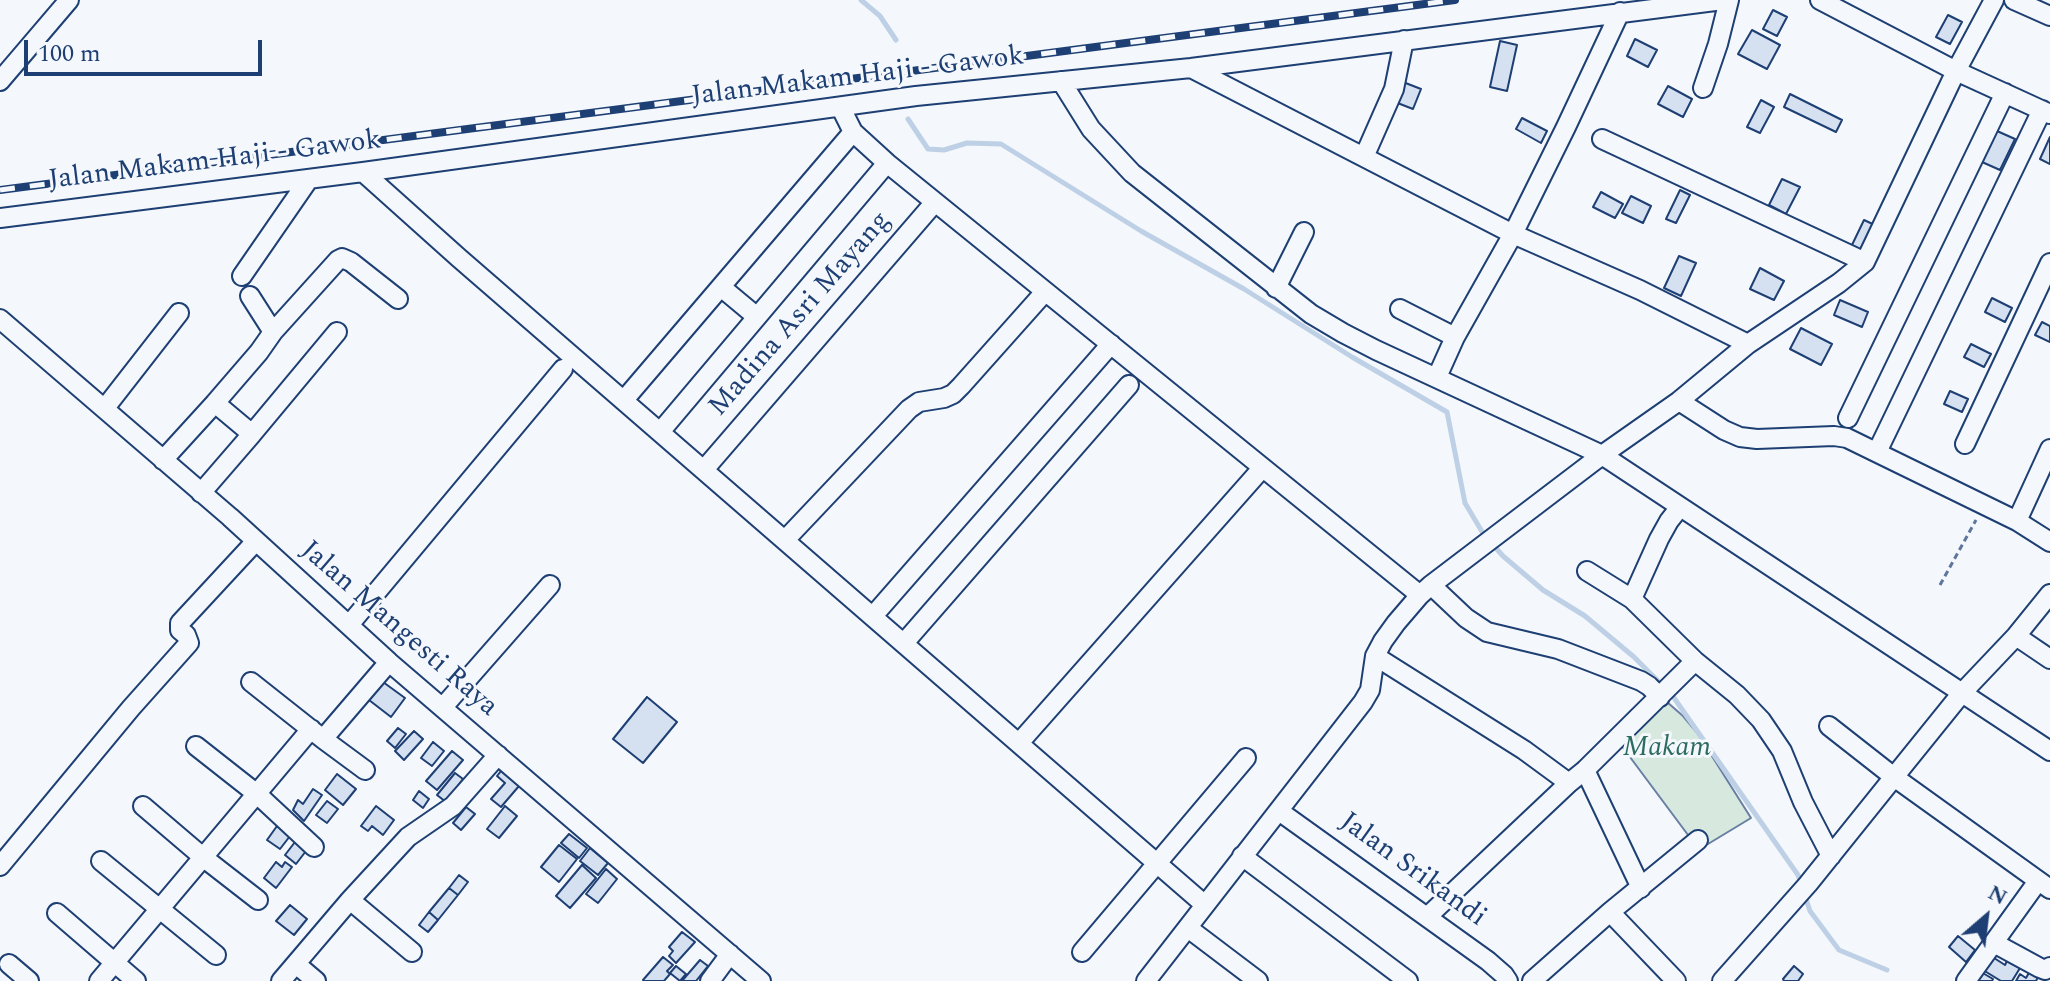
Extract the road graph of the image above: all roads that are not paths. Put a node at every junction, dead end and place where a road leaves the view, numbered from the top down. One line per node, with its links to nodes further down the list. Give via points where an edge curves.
1 (69, 0): 11 (street)
2 (1726, 0): 6 (street, Jalan Makam Haji - Gawok); 13 (street)
3 (1820, 0): 10 (street)
4 (1994, 0): 10 (street)
5 (2014, 0): 7 (street)
6 (1620, 12): 8 (street, Jalan Makam Haji - Gawok); 26 (street)
7 (2050, 16)
8 (1404, 40): 9 (street, Jalan Makam Haji - Gawok); 19 (street, via 1394,89)
9 (1191, 68): 12 (street, Jalan Makam Haji - Gawok); 19 (street)
10 (1956, 71): 14 (street); 27 (street)
11 (0, 81)
12 (1061, 81): 15 (street, Jalan Makam Haji - Gawok); 31 (street, via 1091,129 1132,173)
13 (1703, 88)
14 (2005, 93): 16 (street); 51 (street)
15 (841, 108): 17 (street); 21 (street, Jalan Makam Haji - Gawok)
16 (2046, 112): 56 (street)
17 (853, 132): 20 (street); 30 (street)
18 (1602, 139): 27 (street)
19 (1364, 157): 26 (street)
20 (887, 163): 23 (street); 37 (street)
21 (363, 172): 22 (street, Jalan Makam Haji - Gawok); 47 (street)
22 (309, 179): 24 (street, Jalan Makam Haji - Gawok); 29 (street)
23 (935, 202): 42 (street); 59 (street, Madina Asri Mayang)
24 (0, 218)
25 (1304, 232): 31 (street)
26 (1513, 234): 41 (street); 43 (street)
27 (1865, 262): 43 (street)
28 (2050, 263): 54 (street)
29 (242, 276)
30 (721, 287): 37 (street); 47 (street)
31 (1276, 288): 45 (street, via 1343,333)
32 (1043, 294): 64 (street, via 953,394 909,409)
33 (250, 296): 39 (street)
34 (398, 299): 39 (street, via 342,258)
35 (1400, 309): 41 (street)
36 (179, 313): 50 (street)
37 (757, 317): 52 (street)
38 (0, 319): 50 (street, Jalan Mangesti Raya)
39 (273, 332): 49 (street)
40 (337, 332): 53 (street)
41 (1455, 337): 45 (street)
42 (1111, 344): 69 (street); 72 (street)
43 (1748, 344): 48 (street)
44 (563, 369): 73 (street)
45 (1437, 377): 57 (street)
46 (1129, 385): 75 (street)
47 (624, 400): 52 (street)
48 (1679, 401): 56 (street, via 1740,437 1841,436); 57 (street)
49 (215, 403): 53 (street); 58 (street)
50 (105, 408): 58 (street, Jalan Mangesti Raya)
51 (1848, 418)
52 (660, 432): 64 (street)
53 (252, 434): 61 (street)
54 (1965, 444)
55 (2050, 449): 63 (street)
56 (1877, 452): 63 (street)
57 (1602, 455): 62 (street); 69 (street)
58 (163, 460): 61 (street, Jalan Mangesti Raya)
59 (708, 465)
60 (1257, 474): 86 (street)
61 (201, 493): 65 (street, Jalan Mangesti Raya)
62 (1680, 507): 71 (street); 82 (street)
63 (2017, 521): 66 (street)
64 (785, 540): 72 (street)
65 (256, 541): 73 (street, Jalan Mangesti Raya); 105 (street, via 180,623 189,643)
66 (2050, 542)
67 (1587, 571): 71 (street)
68 (550, 585): 83 (street)
69 (1426, 590): 76 (street); 81 (street, via 1487,632 1558,649)
70 (2050, 594): 74 (street)
71 (1632, 599): 78 (street)
72 (873, 616): 75 (street)
73 (349, 625): 79 (street, Jalan Mangesti Raya)
74 (2016, 636): 77 (street); 82 (street)
75 (904, 643): 86 (street)
76 (1375, 656): 94 (street); 97 (street, via 1367,697)
77 (2050, 659)
78 (1695, 661): 81 (street); 101 (street, via 1743,700 1771,732)
79 (389, 662): 83 (street, Jalan Mangesti Raya); 85 (street)
80 (251, 682): 85 (street)
81 (1664, 693): 92 (street)
82 (1961, 694): 88 (street); 93 (street)
83 (443, 707): 89 (street, Jalan Mangesti Raya)
84 (1829, 726): 93 (street)
85 (317, 734): 91 (street); 95 (street)
86 (1019, 743): 104 (street)
87 (196, 746): 95 (street)
88 (2050, 751)
89 (498, 755): 109 (street, via 453,806 408,837); 119 (street, Jalan Mangesti Raya)
90 (1246, 758): 104 (street)
91 (365, 770)
92 (1585, 770): 94 (street); 107 (street)
93 (1894, 777): 101 (street); 106 (street)
94 (1569, 783): 114 (street)
95 (257, 794): 99 (street); 102 (street)
96 (143, 806): 102 (street)
97 (1279, 811): 100 (street); 114 (street, Jalan Srikandi)
98 (1698, 840): 107 (street)
99 (314, 847)
100 (1242, 856): 110 (street); 134 (street)
101 (1831, 856): 138 (street)
102 (204, 858): 108 (street); 111 (street)
103 (101, 861): 111 (street)
104 (1157, 863): 110 (street); 118 (street)
105 (0, 866)
106 (2044, 885): 116 (street)
107 (1641, 888): 112 (street)
108 (258, 900)
109 (350, 900): 117 (street); 123 (street)
110 (1205, 905): 115 (street)
111 (160, 909): 120 (street); 121 (street)
112 (1610, 912): 136 (street); 137 (street)
113 (57, 913): 121 (street)
114 (1427, 917): 135 (street, Jalan Srikandi)
115 (1188, 928): 132 (street); 133 (street)
116 (1994, 943): 124 (street, via 2040,968); 139 (street)
117 (412, 952)
118 (1082, 952)
119 (730, 954): 130 (street); 131 (street, Jalan Mangesti Raya)
120 (216, 955)
121 (115, 963): 126 (street); 127 (street)
122 (9, 964): 125 (street)
123 (296, 964): 128 (street); 129 (street)
124 (2050, 967)
125 (29, 981)
126 (99, 981)
127 (136, 981)
128 (281, 981)
129 (316, 981)
130 (710, 981)
131 (761, 981)
132 (1146, 981)
133 (1258, 981)
134 (1408, 981)
135 (1508, 981)
136 (1532, 981)
137 (1676, 981)
138 (1722, 981)
139 (1966, 981)

